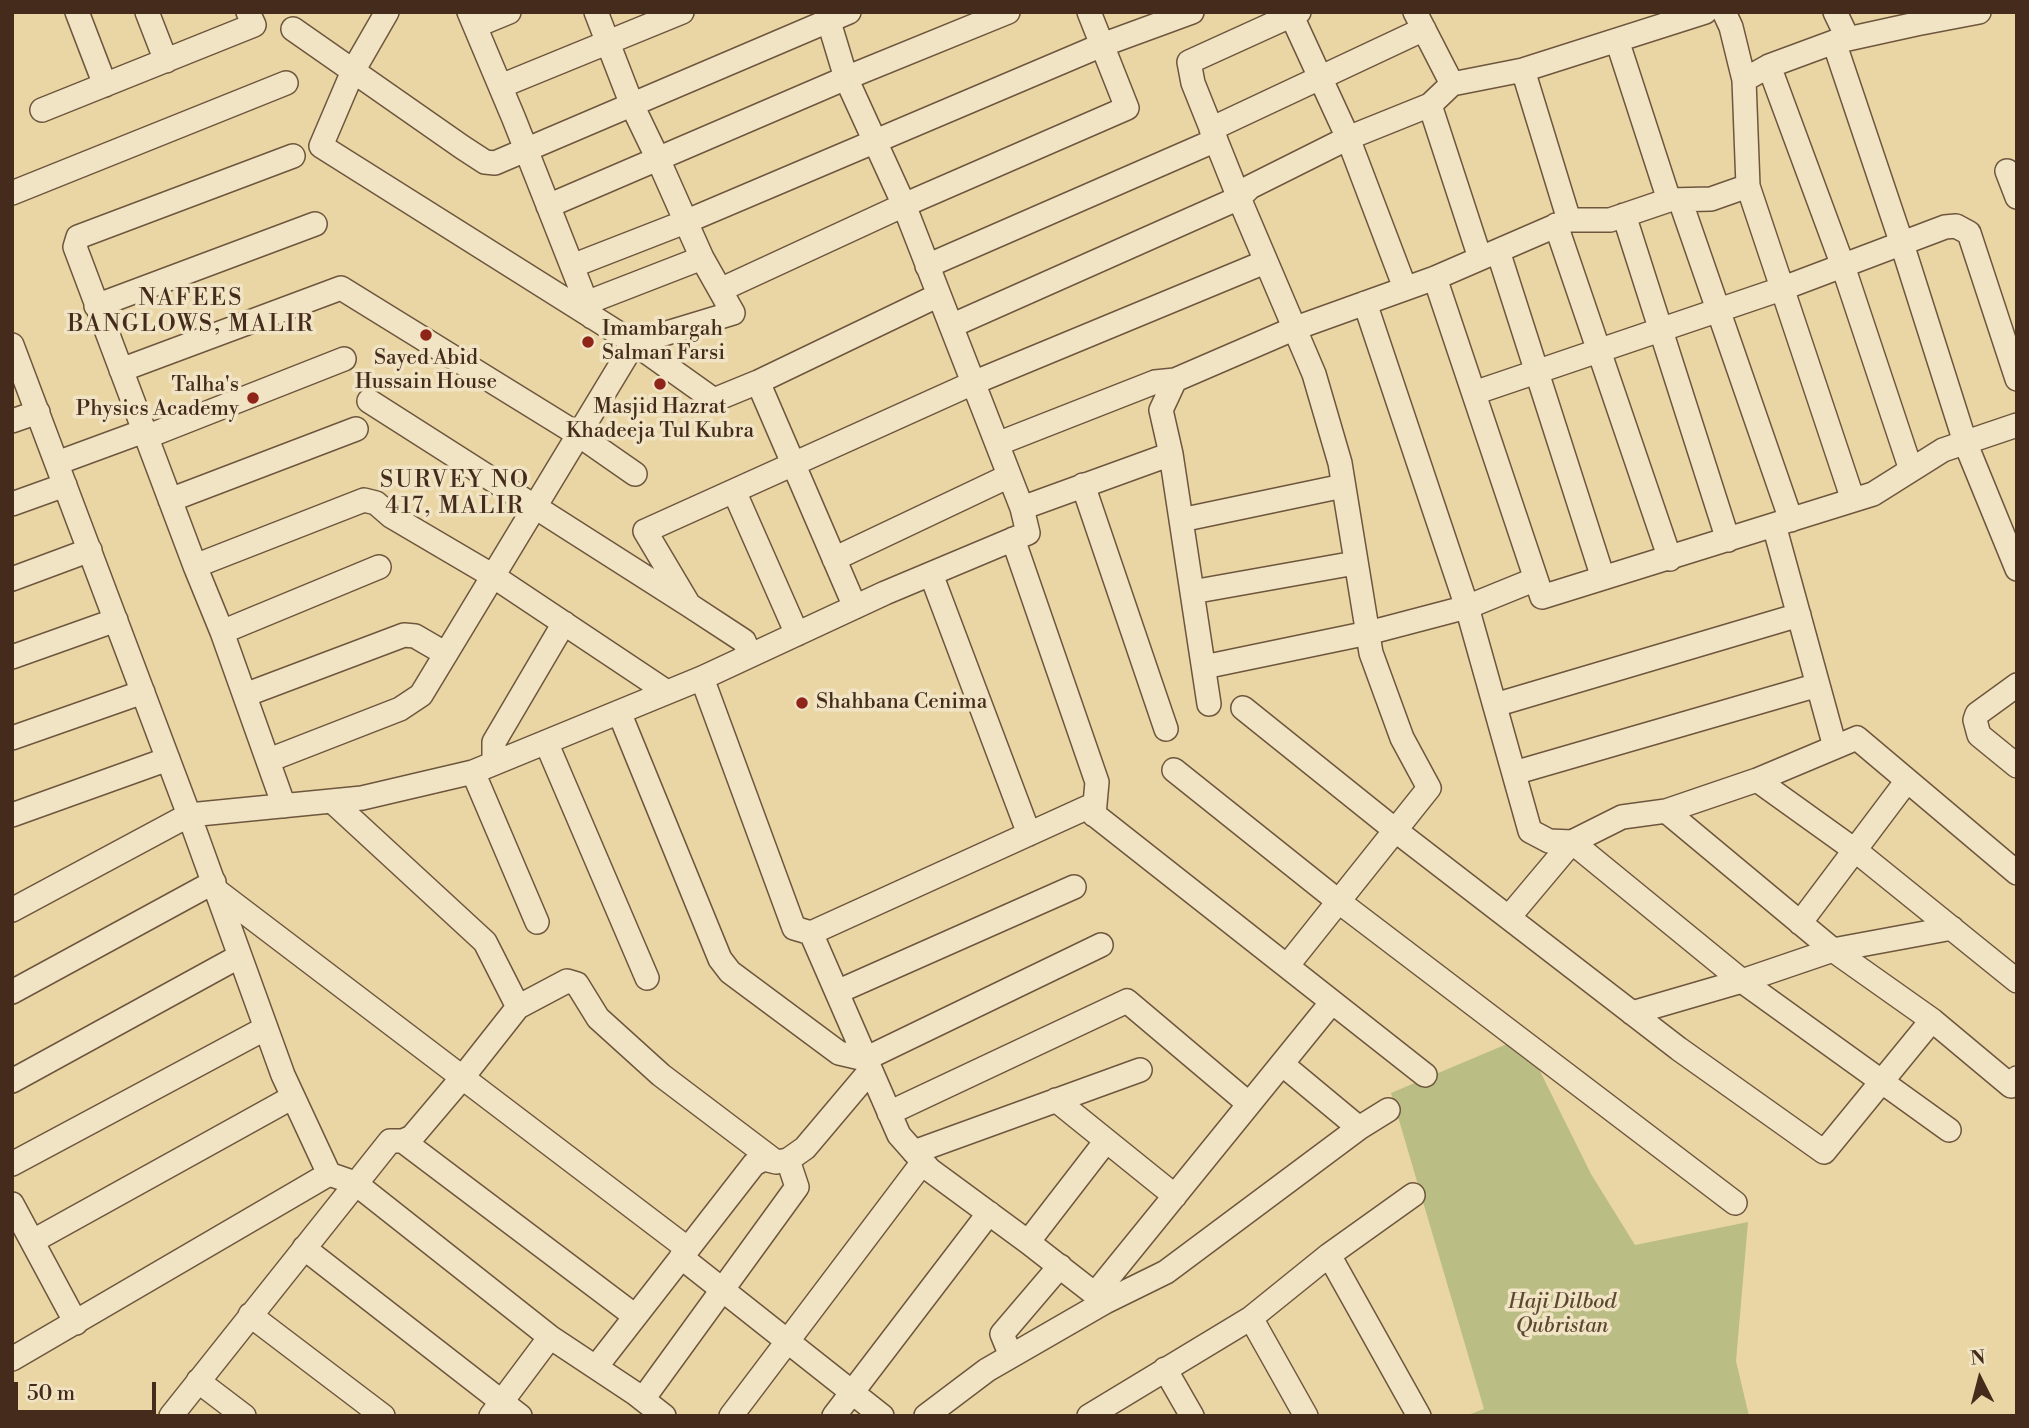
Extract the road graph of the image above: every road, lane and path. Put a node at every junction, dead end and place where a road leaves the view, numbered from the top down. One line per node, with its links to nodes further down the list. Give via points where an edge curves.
1 (77, 12): 34 (street)
2 (147, 12): 25 (street)
3 (248, 12): 25 (street, via 254,25)
4 (387, 12): 28 (street)
5 (509, 12): 18 (street)
6 (596, 12): 23 (street)
7 (682, 12): 23 (street)
8 (1007, 12): 29 (street)
9 (1089, 12): 24 (street)
10 (1192, 12): 24 (street)
11 (1704, 12): 21 (street)
12 (1724, 12): 31 (street)
13 (1835, 12): 22 (street)
14 (1979, 12): 17 (street)
15 (1293, 14): 30 (street); 39 (street, via 1189,62)
16 (834, 15): 29 (street); 36 (street)
17 (1948, 15): 22 (street)
18 (472, 19): 35 (street)
19 (1419, 21): 30 (street); 33 (street)
20 (293, 29): 28 (street)
21 (1617, 40): 27 (street); 50 (street)
22 (1841, 41): 26 (street); 57 (street)
23 (608, 43): 35 (street); 36 (street)
24 (1102, 45): 41 (street); 51 (street, via 1127,108)
25 (166, 61): 34 (street)
26 (1769, 66): 31 (street); 62 (street)
27 (1523, 70): 33 (street); 55 (street)
28 (353, 71): 42 (street, via 485,162 495,163); 72 (street, via 321,146)
29 (846, 78): 41 (street); 44 (street)
30 (1320, 79): 39 (street); 40 (street)
31 (1744, 80): 46 (street)
32 (286, 83): 47 (street)
33 (1452, 84): 37 (street)
34 (105, 85): 38 (street)
35 (500, 86): 42 (street)
36 (632, 105): 42 (street); 44 (street)
37 (1430, 105): 40 (street); 58 (street)
38 (42, 110)
39 (1214, 134): 49 (street); 61 (street)
40 (1348, 138): 49 (street, via 1250,187); 65 (street)
41 (876, 141): 51 (street); 54 (street)
42 (526, 150): 52 (street)
43 (293, 156): 70 (street, via 78,237 75,247)
44 (658, 159): 52 (street); 54 (street)
45 (2007, 171): 48 (street)
46 (1748, 186): 50 (street, via 1711,199); 66 (street)
47 (12, 193)
48 (2017, 197)
49 (1239, 198): 60 (street); 73 (street)
50 (1674, 200): 53 (street); 71 (street)
51 (904, 205): 61 (street); 67 (street)
52 (548, 206): 63 (street)
53 (1624, 215): 55 (street); 75 (street)
54 (685, 222): 59 (street); 63 (street)
55 (1563, 223): 58 (street); 78 (street)
56 (315, 224): 70 (street)
57 (1902, 244): 62 (street); 82 (street, via 1945,227 1969,233); 94 (street)
58 (1489, 255): 64 (street); 81 (street)
59 (702, 258): 67 (street); 72 (street)
60 (1265, 262): 74 (street); 85 (street)
61 (927, 265): 68 (street)
62 (1843, 265): 66 (street); 99 (street)
63 (572, 267): 72 (street)
64 (1435, 278): 65 (street); 86 (street)
65 (1405, 288): 69 (street)
66 (1781, 289): 71 (street); 107 (street)
67 (720, 290): 76 (street, via 733,313)
68 (939, 295): 73 (street); 84 (street)
69 (1365, 303): 74 (street); 130 (street)
70 (96, 306): 80 (street)
71 (1718, 309): 75 (street); 112 (street)
72 (589, 310): 76 (street)
73 (951, 326): 85 (street)
74 (1293, 329): 83 (street); 104 (street, via 1314,374)
75 (1661, 329): 78 (street); 114 (street)
76 (634, 343): 84 (street, via 713,400); 93 (street)
77 (12, 345): 88 (street)
78 (1599, 352): 81 (street); 117 (street)
79 (344, 359): 92 (street)
80 (121, 370): 92 (street); 93 (street, via 341,288)
81 (1536, 372): 86 (street); 124 (street)
82 (2017, 379)
83 (1175, 380): 95 (street, via 1155,382); 96 (street, via 1161,410)
84 (758, 382): 98 (street)
85 (973, 383): 95 (street); 98 (street)
86 (1474, 393): 126 (street)
87 (369, 401): 109 (street)
88 (38, 412): 89 (street); 97 (street)
89 (12, 421)
90 (2017, 425): 94 (street)
91 (356, 429): 106 (street)
92 (145, 434): 97 (street); 106 (street)
93 (579, 435): 100 (street); 109 (street)
94 (1965, 442): 99 (street); 121 (street)
95 (997, 444): 101 (street)
96 (1171, 454): 103 (street); 111 (street)
97 (57, 463): 102 (street)
98 (793, 465): 105 (street); 116 (street)
99 (1911, 470): 107 (street, via 1873,494)
100 (635, 474)
101 (1009, 475): 110 (street); 116 (street)
102 (65, 485): 108 (street); 115 (street)
103 (1083, 485): 110 (street); 151 (street)
104 (1343, 486): 111 (street); 118 (street)
105 (734, 491): 128 (street, via 645,531); 136 (street)
106 (170, 500): 119 (street)
107 (1853, 500): 112 (street)
108 (12, 504)
109 (536, 506): 123 (street); 128 (street)
110 (1021, 508): 113 (street, via 1028,533)
111 (1181, 520): 127 (street)
112 (1783, 522): 114 (street); 131 (street)
113 (1013, 539): 122 (street); 168 (street, via 1097,782)
114 (1728, 540): 117 (street)
115 (90, 550): 125 (street); 132 (street)
116 (834, 559): 129 (street)
117 (1670, 559): 124 (street)
118 (1355, 563): 127 (street); 135 (street)
119 (195, 566): 123 (street, via 364,500 376,503); 134 (street)
120 (379, 567): 134 (street)
121 (2017, 569)
122 (931, 574): 129 (street); 170 (street)
123 (493, 576): 133 (street); 137 (street)
124 (1603, 578): 126 (street, via 1542,597)
125 (12, 579)
126 (1536, 579): 130 (street)
127 (1192, 592): 140 (street)
128 (689, 605): 138 (street, via 744,642)
129 (855, 607): 136 (street)
130 (1467, 607): 135 (street); 148 (street)
131 (1799, 615): 142 (street); 148 (street)
132 (116, 620): 139 (street); 144 (street)
133 (564, 623): 145 (street); 158 (street)
134 (222, 632): 146 (street)
135 (1368, 633): 140 (street); 169 (street, via 1402,738 1429,788)
136 (797, 634): 138 (street)
137 (446, 654): 146 (street, via 415,636 404,635); 156 (street, via 421,695 400,709)
138 (750, 655): 141 (street)
139 (12, 657)
140 (1204, 667): 147 (street)
141 (702, 678): 145 (street); 182 (street, via 794,928)
142 (1818, 685): 154 (street); 160 (street)
143 (2017, 685): 157 (street, via 1975,720 1979,735)
144 (143, 692): 152 (street); 155 (street)
145 (667, 692): 150 (street)
146 (245, 695): 156 (street)
147 (1209, 704)
148 (1495, 705): 160 (street)
149 (1242, 708): 169 (street)
150 (619, 712): 153 (street); 198 (street, via 720,959 730,972 839,1053)
151 (1166, 729)
152 (12, 738)
153 (546, 742): 158 (street); 187 (street)
154 (1835, 747): 161 (street); 162 (street, via 1857,738)
155 (168, 759): 166 (street); 167 (street)
156 (270, 760): 164 (street)
157 (2017, 766)
158 (483, 768): 163 (street); 179 (street)
159 (1174, 770): 176 (street)
160 (1514, 773): 171 (street, via 1530,831 1549,841)
161 (1757, 780): 165 (street); 172 (street)
162 (1906, 782): 172 (street); 173 (street)
163 (332, 801): 164 (street); 193 (street, via 485,942)
164 (284, 806): 167 (street)
165 (1666, 811): 171 (street, via 1622,817); 180 (street)
166 (12, 815)
167 (189, 815): 174 (street); 177 (street)
168 (1094, 815): 170 (street, via 1086,808); 186 (street)
169 (1395, 830): 176 (street); 178 (street)
170 (1029, 834): 182 (street)
171 (1572, 842): 178 (street); 188 (street)
172 (1856, 851): 180 (street); 181 (street)
173 (2017, 873)
174 (216, 887): 185 (street); 190 (street); 201 (street)
175 (1073, 887): 191 (street)
176 (1338, 901): 186 (street); 221 (street)
177 (12, 910)
178 (1509, 917): 194 (street)
179 (537, 922)
180 (1801, 923): 184 (street)
181 (1952, 929): 184 (street); 189 (street)
182 (811, 933): 191 (street)
183 (1101, 945): 198 (street)
184 (1833, 950): 188 (street); 195 (street)
185 (240, 956): 196 (street); 203 (street)
186 (1287, 966): 192 (street)
187 (647, 978)
188 (1742, 981): 194 (street); 204 (street)
189 (2017, 982)
190 (12, 992)
191 (837, 992): 198 (street)
192 (1332, 1002): 197 (street); 200 (street)
193 (518, 1007): 201 (street); 215 (street, via 567,981 577,984 598,1018 652,1067)
194 (1632, 1013): 204 (street, via 1824,1152)
195 (1932, 1020): 202 (street, via 2011,1086); 204 (street)
196 (266, 1028): 205 (street); 216 (street)
197 (1282, 1064): 207 (street); 210 (street)
198 (867, 1065): 209 (street); 215 (street, via 805,1148)
199 (1140, 1070): 206 (street)
200 (1425, 1075)
201 (462, 1078): 212 (street, via 412,1137); 227 (street)
202 (2017, 1078)
203 (12, 1080)
204 (1879, 1081): 211 (street)
205 (293, 1097): 217 (street); 224 (street)
206 (1056, 1100): 213 (street); 214 (street)
207 (1249, 1104): 209 (street, via 1128,1002); 220 (street)
208 (1388, 1110): 210 (street)
209 (889, 1113): 214 (street, via 899,1135)
210 (1359, 1128): 231 (street, via 1166,1272)
211 (1949, 1130)
212 (403, 1141): 218 (street, via 390,1142); 233 (street)
213 (1106, 1141): 220 (street); 225 (street)
214 (918, 1157): 223 (street); 237 (street)
215 (782, 1161): 227 (street, via 764,1159 754,1164); 230 (street, via 797,1187)
216 (12, 1164)
217 (329, 1174): 218 (street); 235 (street)
218 (355, 1183): 226 (street); 236 (street)
219 (1413, 1195): 228 (street)
220 (1175, 1196): 231 (street)
221 (1735, 1203)
222 (12, 1204): 224 (street)
223 (989, 1213): 225 (street); 243 (street)
224 (33, 1241): 235 (street)
225 (1028, 1241): 229 (street)
226 (304, 1248): 232 (street); 245 (street)
227 (684, 1253): 230 (street); 233 (street)
228 (1329, 1255): 234 (street); 257 (street)
229 (1060, 1266): 231 (street); 238 (street, via 1002,1334)
230 (722, 1290): 237 (street); 244 (street)
231 (1100, 1298): 238 (street)
232 (250, 1315): 242 (street); 248 (street)
233 (635, 1316): 240 (street)
234 (1251, 1318): 241 (street); 256 (street)
235 (76, 1323): 239 (street)
236 (550, 1337): 240 (street); 245 (street)
237 (786, 1341): 243 (street); 250 (street)
238 (1011, 1356): 253 (street)
239 (12, 1359)
240 (596, 1367): 244 (street)
241 (1165, 1369): 254 (street); 255 (street)
242 (198, 1381): 246 (street); 247 (street)
243 (852, 1393): 251 (street); 252 (street)
244 (643, 1399): 249 (street)
245 (504, 1411)
246 (171, 1416)
247 (244, 1416)
248 (383, 1416)
249 (664, 1416)
250 (731, 1416)
251 (834, 1416)
252 (882, 1416)
253 (926, 1416)
254 (1089, 1416)
255 (1192, 1416)
256 (1306, 1416)
257 (1419, 1416)

